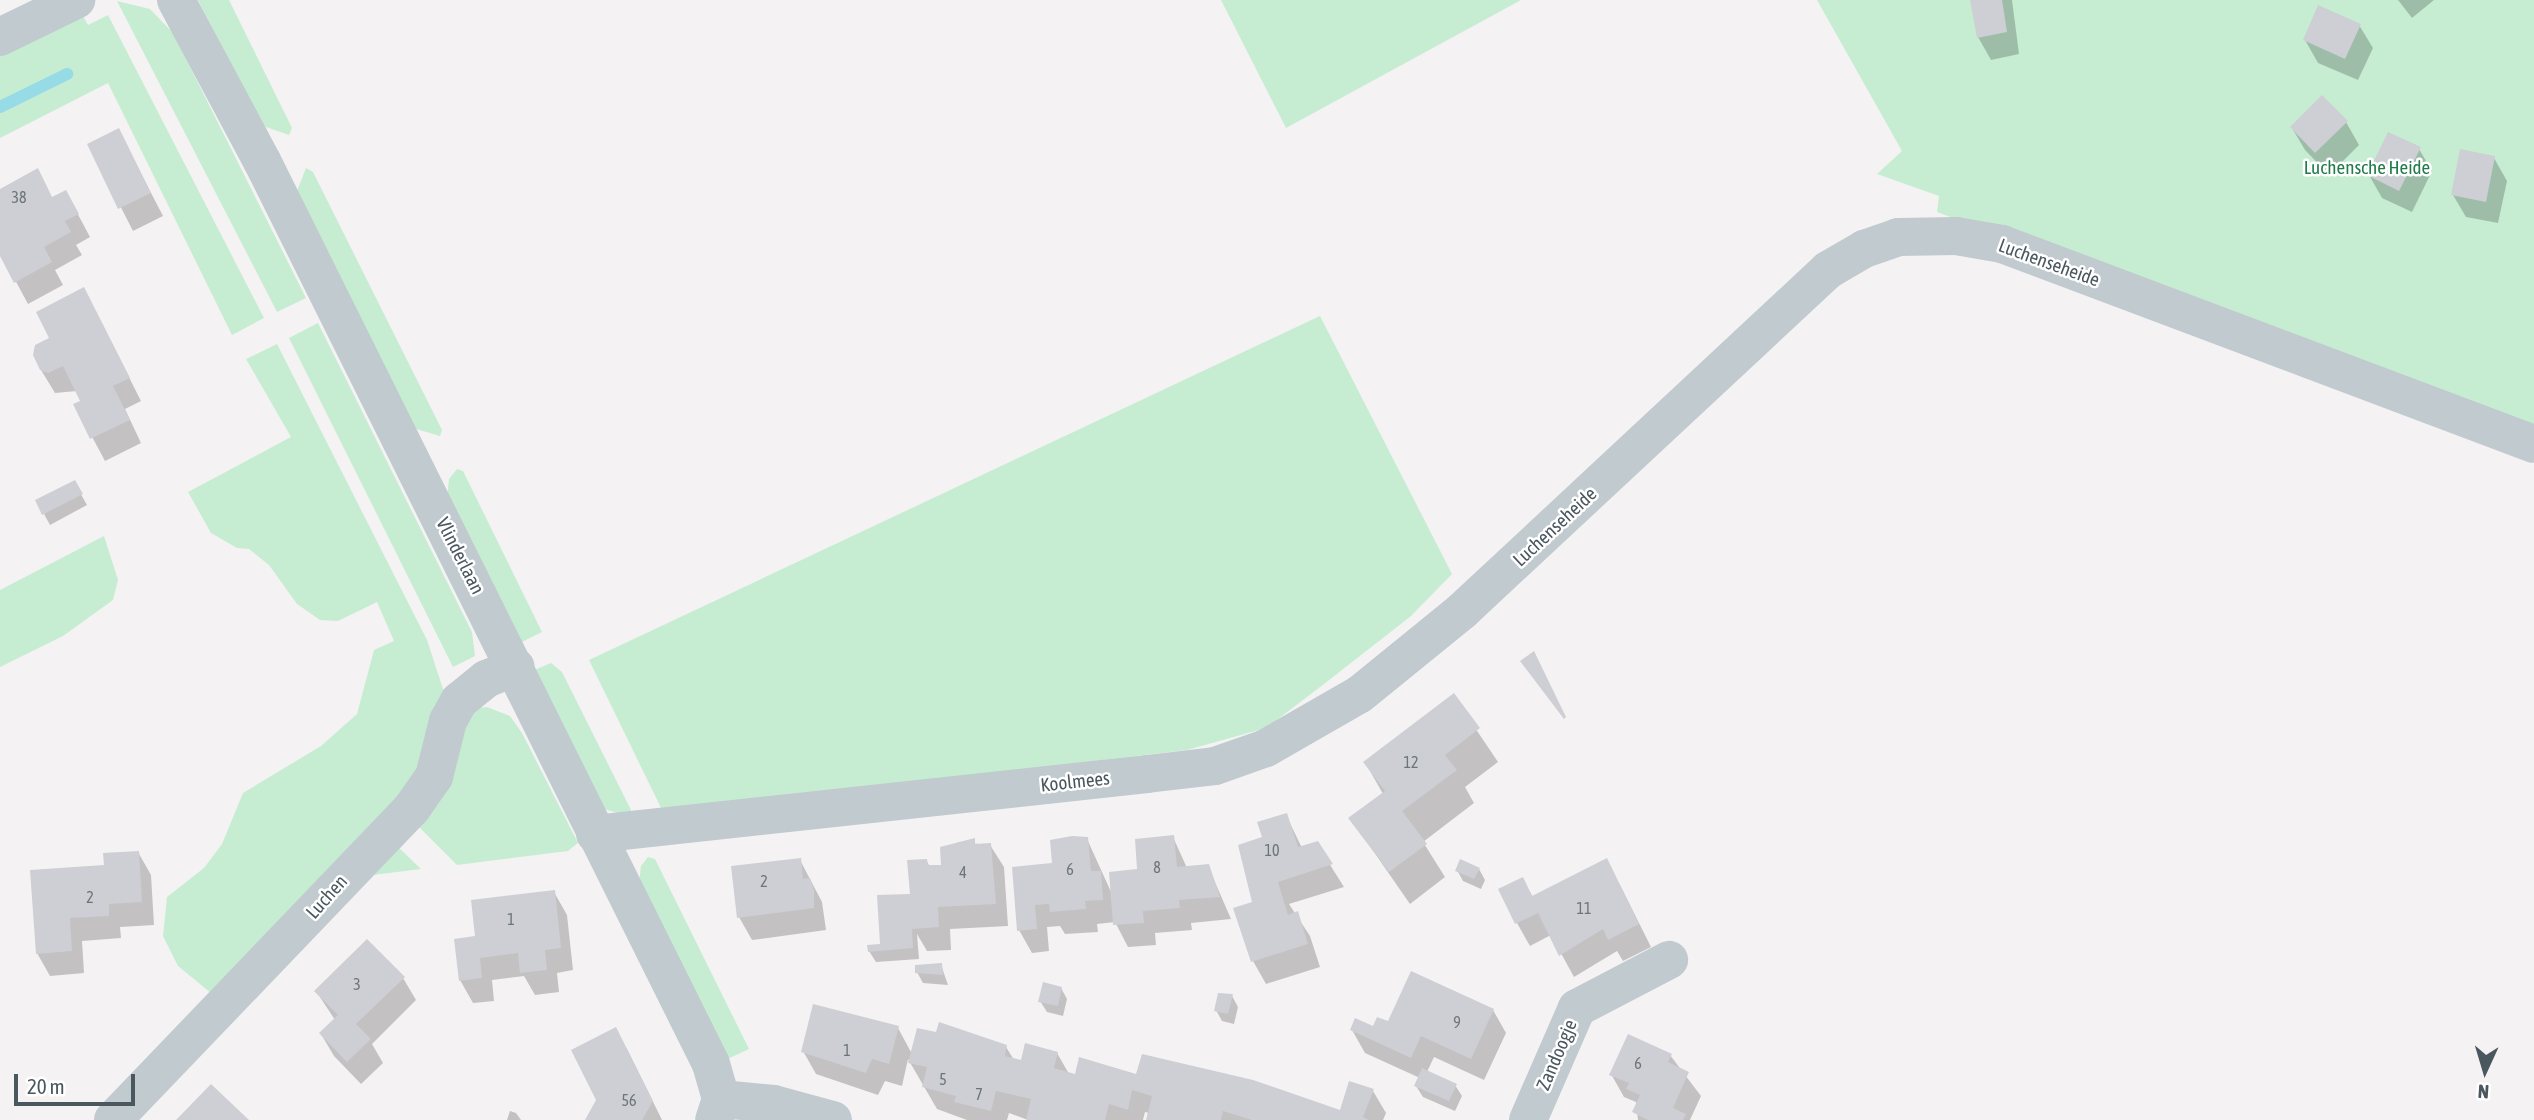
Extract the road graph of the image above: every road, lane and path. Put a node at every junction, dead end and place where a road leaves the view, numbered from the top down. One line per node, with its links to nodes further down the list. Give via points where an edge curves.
1 (76, 0): 3 (street)
2 (176, 0): 6 (street, Vlinderlaan, via 262,161)
3 (0, 37)
4 (2534, 444): 5 (street, Luchenseheide, via 2002,244 1956,236 1898,237 1864,249 1828,270)
5 (1499, 580): 7 (street, Koolmees, via 1360,694 1266,748 1215,766)
6 (516, 667): 7 (street, Vlinderlaan); 10 (street, Luchen, via 486,679 459,701 448,722 434,777 412,808)
7 (595, 834): 9 (street, Vlinderlaan, via 711,1063)
8 (1669, 960): 12 (street, Zandoogje, via 1577,1008)
9 (718, 1109): 11 (street, via 774,1104)
10 (113, 1120)
11 (833, 1120)
12 (1528, 1120)

